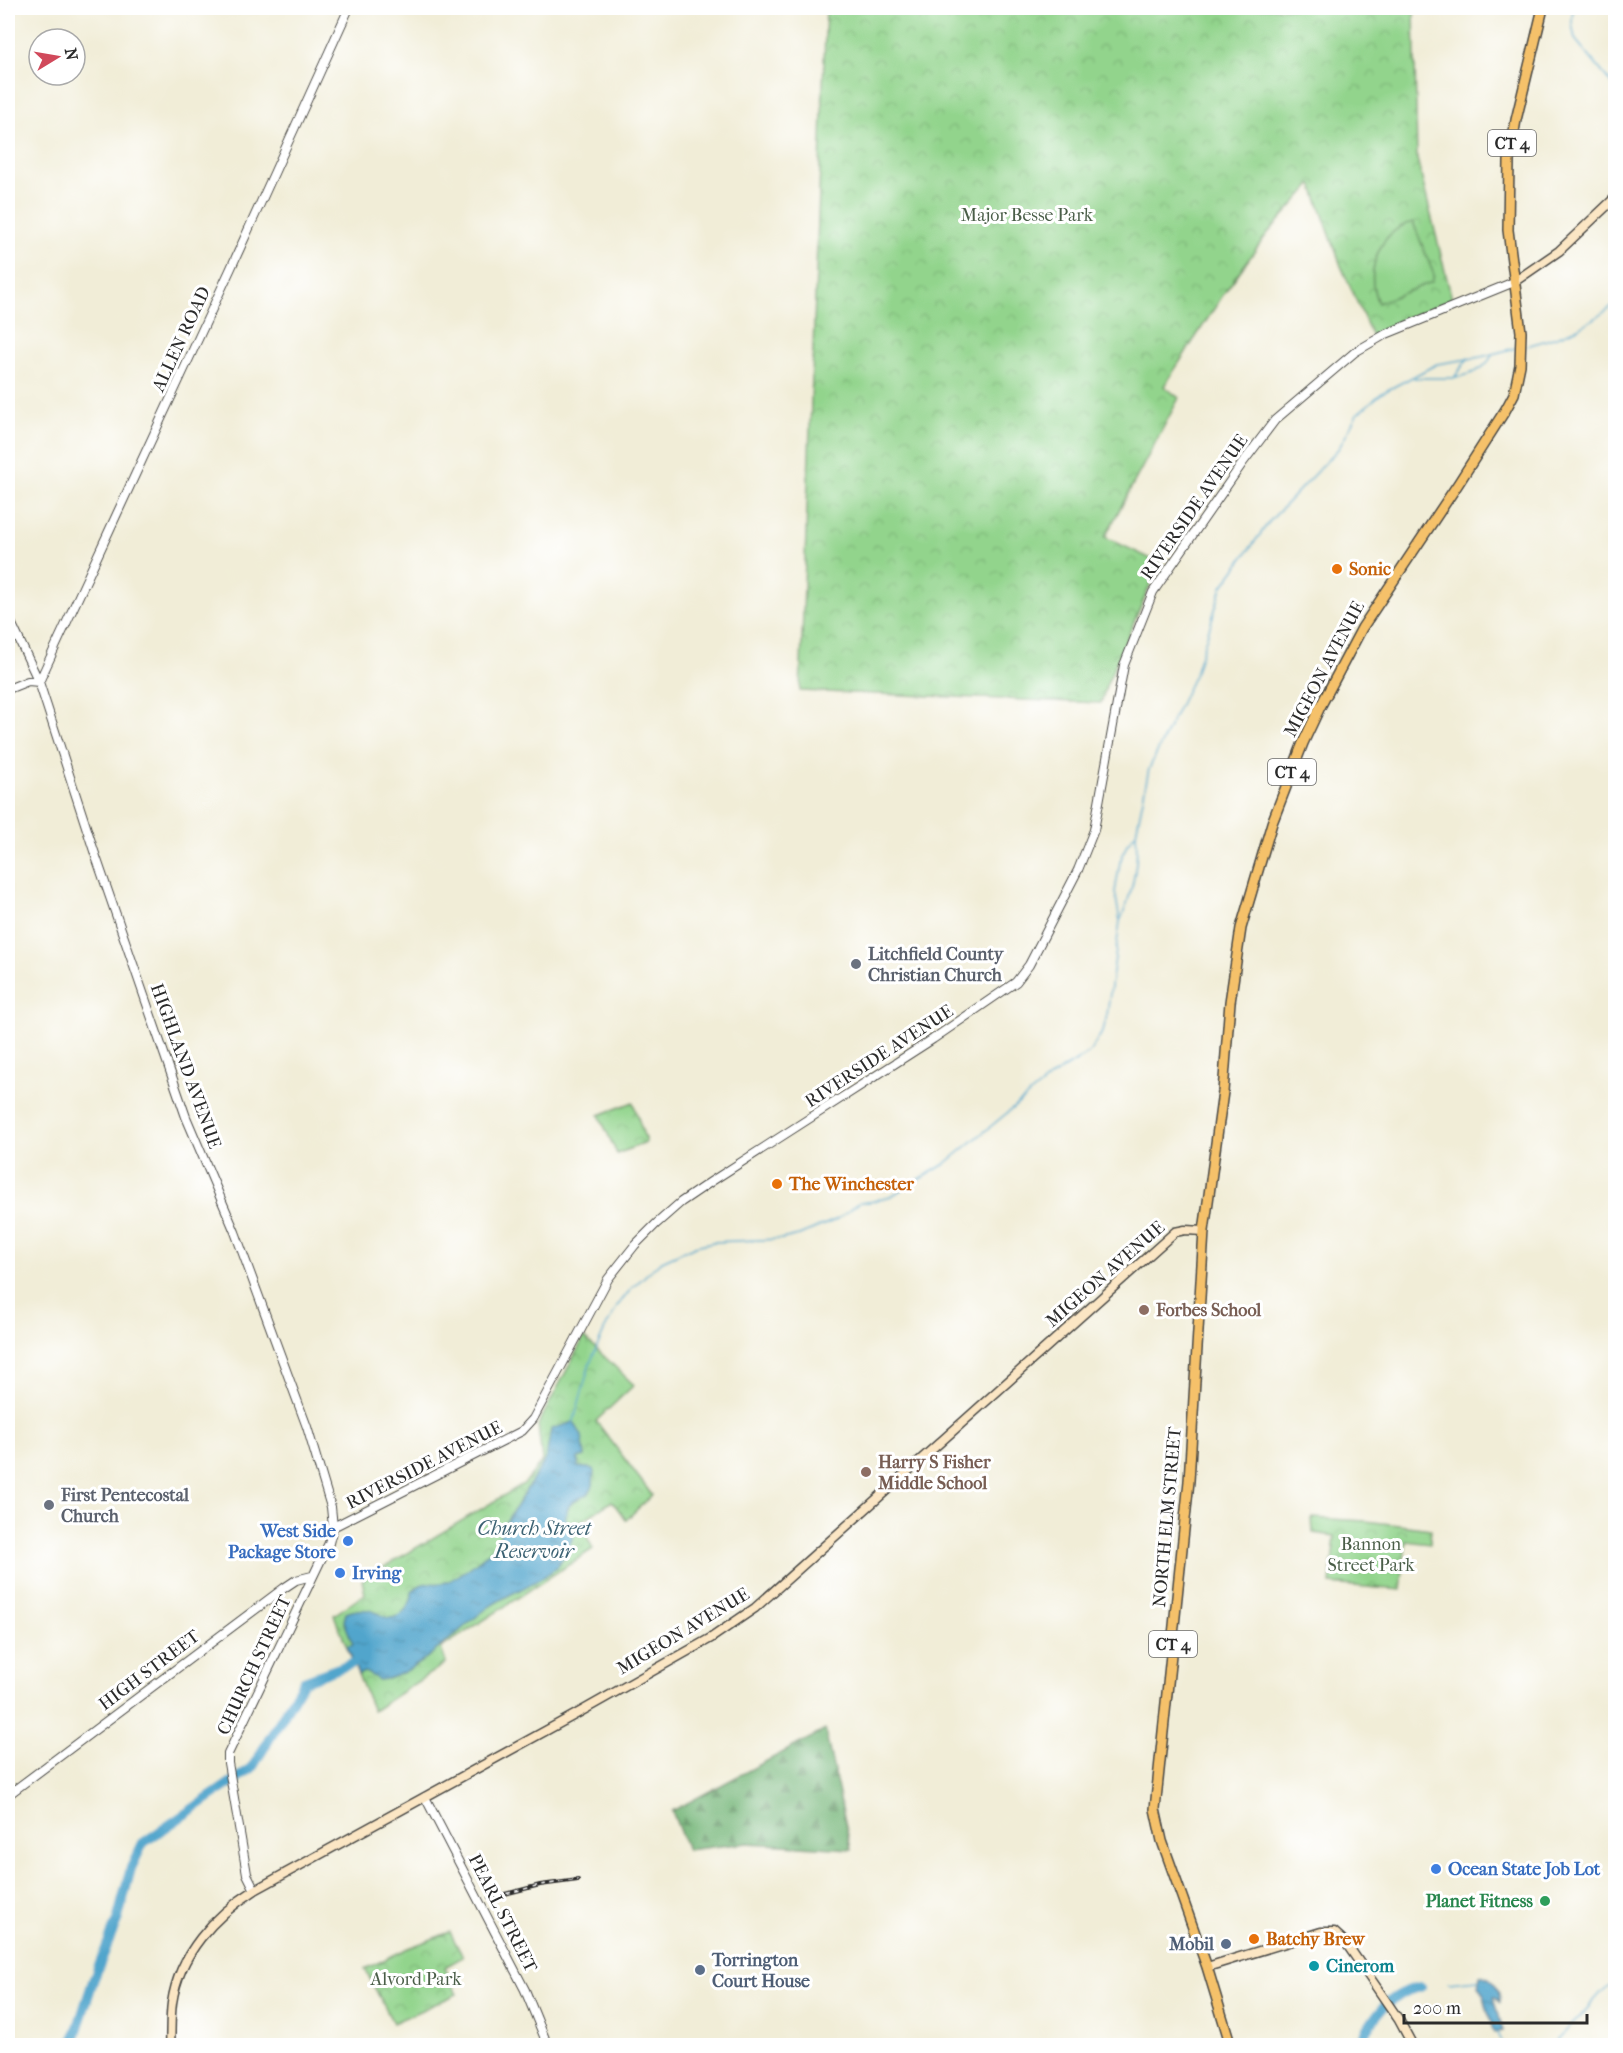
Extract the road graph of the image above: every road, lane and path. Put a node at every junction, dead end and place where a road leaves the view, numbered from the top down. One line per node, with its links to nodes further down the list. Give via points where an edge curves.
1 (349, 8): 6 (street, ALLEN ROAD)
2 (1543, 8): 4 (main road, CT 4, via 1509,162 1508,230)
3 (1616, 197): 4 (main road, via 1559,251)
4 (1514, 282): 8 (main road, MIGEON AVENUE / CT 4, via 1521,332 1514,394 1362,628 1303,743 1272,823 1241,928); 9 (street, RIVERSIDE AVENUE, via 1386,334 1354,352 1275,420 1237,470 1153,592 1124,665 1094,830 1078,870 1029,965 1016,982 712,1181 656,1224 608,1279 533,1419 522,1431)
5 (8, 616): 6 (street, HIGHLAND AVENUE)
6 (39, 682): 7 (street, via 28,681); 9 (street, HIGHLAND AVENUE, via 186,1117 236,1232 307,1427 331,1507)
7 (8, 689)
8 (1204, 1231): 12 (main road, MIGEON AVENUE, via 1175,1232 755,1608 711,1638); 14 (main road, NORTH ELM STREET / CT 4, via 1189,1481 1155,1809 1162,1841)
9 (333, 1527): 10 (street, CHURCH STREET)
10 (312, 1576): 11 (street, HIGH STREET, via 284,1588); 13 (street, CHURCH STREET, via 228,1754 247,1874)
11 (8, 1795)
12 (425, 1797): 13 (main road, MIGEON AVENUE); 16 (street, PEARL STREET, via 525,1990)
13 (255, 1890): 15 (main road, MIGEON AVENUE, via 218,1918 184,1965 172,2005)
14 (1207, 1966): 17 (main road, NORTH ELM STREET / CT 4); 18 (main road, via 1321,1932 1334,1932 1393,2010)
15 (170, 2046)
16 (548, 2046)
17 (1231, 2046)
18 (1413, 2046)

